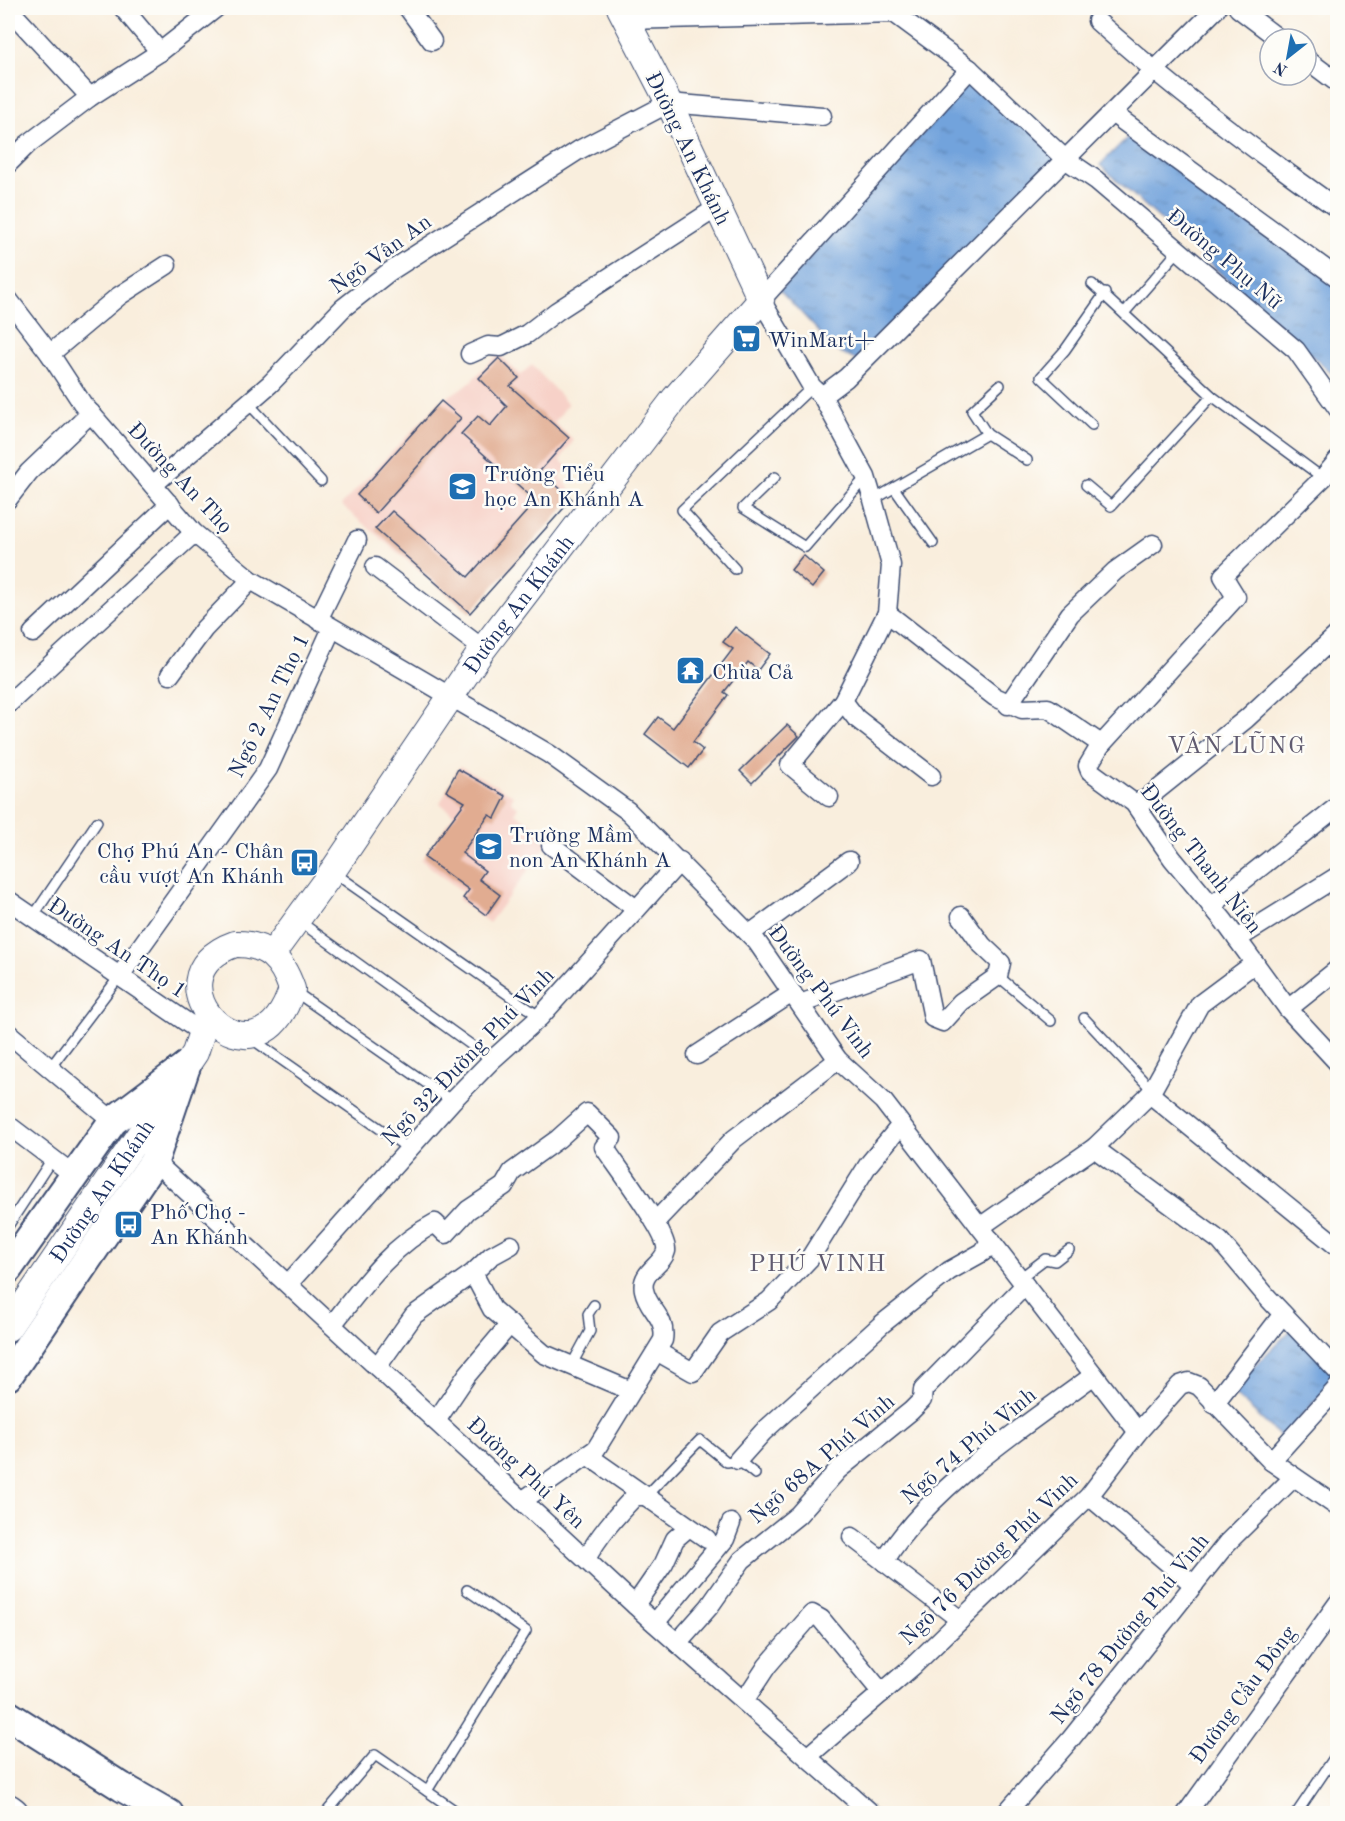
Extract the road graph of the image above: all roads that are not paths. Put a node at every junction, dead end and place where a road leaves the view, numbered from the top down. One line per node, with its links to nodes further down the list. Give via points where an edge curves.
1 (8, 8): 17 (street)
2 (123, 8): 12 (street)
3 (216, 8): 12 (street)
4 (408, 8): 11 (street)
5 (1217, 8): 15 (street)
6 (1238, 8): 10 (street)
7 (894, 10): 8 (street); 14 (street, Đường Phụ Nữ)
8 (623, 14): 18 (street, Đường An Khánh)
9 (1096, 21): 15 (street)
10 (1263, 27)
11 (432, 41)
12 (160, 52): 17 (street)
13 (1318, 68): 16 (street)
14 (970, 69): 21 (street, Đường Phụ Nữ); 31 (street)
15 (1154, 72): 19 (street); 24 (street)
16 (1338, 83)
17 (90, 97): 22 (street)
18 (669, 103): 20 (street); 23 (street, Đường An Khánh); 39 (street, Ngõ Vân An, via 579,150 389,272 344,308)
19 (1113, 113): 21 (street); 27 (street)
20 (822, 116)
21 (1065, 159): 25 (street, Đường Phụ Nữ); 37 (street, via 846,378)
22 (8, 164)
23 (718, 207): 31 (street, Đường An Khánh); 35 (street, via 527,334 501,348 488,346)
24 (1338, 209)
25 (1179, 250): 32 (lane); 40 (street, Đường Phụ Nữ, via 1296,350)
26 (167, 265): 34 (street, via 119,296)
27 (1338, 278)
28 (1092, 284): 29 (lane)
29 (1105, 293): 32 (lane); 42 (lane, via 1041,377)
30 (8, 299): 33 (street, Đường An Thọ)
31 (761, 300): 37 (street); 67 (street, Đường An Khánh, via 675,398)
32 (1125, 312): 38 (lane)
33 (14, 323): 34 (street, Đường An Thọ)
34 (50, 354): 41 (street, Đường An Thọ)
35 (470, 354)
36 (1000, 385): 43 (lane, via 972,411)
37 (817, 391): 47 (street); 61 (lane, via 682,510)
38 (1212, 396): 48 (lane); 51 (lane, via 1111,506)
39 (248, 404): 49 (lane); 50 (street, Ngõ Vân An)
40 (1338, 409)
41 (91, 413): 50 (street, Đường An Thọ); 53 (street, via 29,472)
42 (1092, 425)
43 (987, 434): 44 (lane); 52 (lane)
44 (1027, 460)
45 (1338, 460): 48 (street)
46 (775, 477): 47 (lane, via 743,508 805,547)
47 (866, 477): 54 (street)
48 (1323, 478): 73 (street, via 1223,576 1236,597)
49 (321, 481)
50 (153, 485): 55 (street, Đường An Thọ)
51 (1086, 486)
52 (894, 488): 54 (lane); 58 (lane)
53 (8, 500)
54 (873, 500): 63 (street, via 891,565)
55 (170, 504): 56 (street, Đường An Thọ); 65 (street)
56 (194, 533): 62 (street, Đường An Thọ); 71 (street)
57 (357, 540): 64 (street, Ngõ 2 An Thọ 1)
58 (933, 543)
59 (1153, 544): 72 (street, via 1115,571 1070,614)
60 (375, 567): 67 (street)
61 (735, 569)
62 (250, 580): 64 (street, Đường An Thọ); 68 (street, via 204,629)
63 (887, 613): 70 (street); 72 (street)
64 (325, 624): 69 (street, Đường An Thọ); 96 (street, Ngõ 2 An Thọ 1, via 268,769)
65 (33, 633)
66 (1338, 634): 76 (street, via 1246,718 1145,800)
67 (483, 649): 69 (street, Đường An Khánh)
68 (171, 675)
69 (453, 696): 80 (street, Đường Phú Vinh, via 549,754 628,811); 82 (street, Đường An Khánh)
70 (843, 701): 74 (street, via 865,725); 75 (street, via 790,765)
71 (8, 704)
72 (1008, 705): 73 (street, via 1048,708)
73 (1100, 746): 76 (street, Đường Thanh Niên, via 1088,766 1090,771)
74 (931, 776)
75 (829, 797)
76 (1134, 803): 85 (street, Đường Thanh Niên)
77 (1338, 806): 85 (street)
78 (96, 822): 88 (lane)
79 (551, 845): 86 (street)
80 (680, 861): 86 (street, Ngõ 32 Đường Phú Vinh); 90 (street, Đường Phú Vinh)
81 (849, 861): 90 (street)
82 (332, 872): 89 (street, Đường An Khánh); 100 (lane)
83 (1338, 876): 91 (street)
84 (8, 900): 88 (street, Đường An Thọ 1)
85 (1211, 906): 91 (street, Đường Thanh Niên)
86 (636, 909): 100 (street, Ngõ 32 Đường Phú Vinh)
87 (961, 916): 95 (street, via 1001,963)
88 (32, 918): 96 (street, Đường An Thọ 1)
89 (297, 920): 92 (street, Đường An Khánh); 107 (lane)
90 (750, 934): 98 (street, Đường Phú Vinh)
91 (1237, 939): 93 (street, Đường Thanh Niên)
92 (272, 954): 97 (street, via 282,964); 105 (street, via 248,944 235,944 212,956 199,978)
93 (1255, 963): 99 (street, Đường Thanh Niên); 111 (street, via 1200,1004)
94 (1338, 969): 99 (street)
95 (998, 976): 98 (street, via 961,1002 943,1022 933,1018 921,960); 102 (lane)
96 (119, 977): 105 (street, Đường An Thọ 1); 110 (lane)
97 (292, 989): 104 (street, Đường An Khánh, via 276,1022 258,1033); 112 (lane)
98 (796, 998): 106 (street); 108 (street, Đường Phú Vinh)
99 (1288, 1010): 109 (street, Đường Thanh Niên)
100 (540, 1017): 107 (street, Ngõ 32 Đường Phú Vinh)
101 (1083, 1018): 111 (lane)
102 (1051, 1021)
103 (8, 1033): 110 (street)
104 (238, 1034): 105 (street, Đường An Khánh); 105 (street, via 216,1025); 117 (lane)
105 (197, 1042): 113 (main road); 118 (main road); 134 (street, Đường An Khánh)
106 (697, 1055)
107 (492, 1060): 112 (street, Ngõ 32 Đường Phú Vinh)
108 (838, 1060): 115 (street, Đường Phú Vinh, via 883,1101); 120 (street, via 734,1139)
109 (1338, 1063)
110 (50, 1068): 113 (street)
111 (1151, 1092): 116 (street); 124 (street)
112 (452, 1101): 117 (street, Ngõ 32 Đường Phú Vinh)
113 (113, 1121): 119 (main road)
114 (8, 1125): 119 (street)
115 (901, 1125): 122 (street, Đường Phú Vinh); 135 (street, via 868,1165 810,1258 769,1300 720,1333 693,1372)
116 (1094, 1148): 122 (street); 131 (street, via 1220,1240)
117 (409, 1149): 129 (street, Ngõ 32 Đường Phú Vinh)
118 (154, 1161): 129 (street, Đường Phú Yên); 140 (main road)
119 (63, 1167): 121 (lane); 126 (main road)
120 (655, 1222): 133 (street, via 604,1147 612,1138 587,1113 512,1172 504,1186 468,1210 446,1234 435,1223 407,1241 368,1279); 135 (street, via 666,1253 643,1285 664,1325)
121 (8, 1226)
122 (986, 1234): 128 (street, Đường Phú Vinh); 147 (street, via 983,1252 949,1271 882,1324 763,1432)
123 (511, 1245): 127 (street, via 491,1256)
124 (1338, 1247)
125 (1069, 1250): 128 (lane, via 1055,1261 1045,1259)
126 (8, 1269)
127 (473, 1273): 132 (street, via 492,1309); 137 (street, via 414,1315)
128 (1023, 1281): 139 (street, Đường Phú Vinh); 167 (street, Ngõ 68A Phú Vinh, via 923,1390 922,1400 911,1411 838,1470 798,1515 742,1560)
129 (288, 1284): 133 (street, Đường Phú Yên)
130 (594, 1305): 136 (lane, via 588,1314 590,1331)
131 (1284, 1314): 138 (street); 143 (street)
132 (510, 1324): 136 (street, via 544,1354); 144 (street, via 467,1374)
133 (332, 1325): 137 (street, Đường Phú Yên)
134 (8, 1328)
135 (658, 1352): 142 (street)
136 (571, 1366): 142 (street)
137 (377, 1367): 144 (street, Đường Phú Yên)
138 (1338, 1372)
139 (1094, 1375): 145 (street, Đường Phú Vinh); 160 (street, Ngõ 74 Phú Vinh, via 959,1478 920,1514)
140 (8, 1376)
141 (1338, 1387): 148 (street)
142 (631, 1391): 146 (street, via 596,1449)
143 (1214, 1404): 145 (street, Ngõ 76 Đường Phú Vinh, via 1198,1386 1180,1384); 148 (street)
144 (436, 1421): 153 (street, Đường Phú Yên)
145 (1138, 1432): 152 (street, Ngõ 76 Đường Phú Vinh)
146 (587, 1455): 151 (street); 153 (street)
147 (738, 1460): 149 (lane); 151 (lane, via 727,1462 700,1440)
148 (1271, 1461): 150 (street)
149 (756, 1474)
150 (1294, 1477): 154 (street); 161 (street, Ngõ 78 Đường Phú Vinh, via 1227,1543)
151 (646, 1496): 156 (street); 159 (street, via 635,1496 600,1535)
152 (1089, 1496): 161 (street); 165 (street, Ngõ 76 Đường Phú Vinh)
153 (522, 1501): 159 (street, Đường Phú Yên)
154 (1338, 1507)
155 (730, 1523): 166 (street, via 724,1539)
156 (689, 1527): 158 (street); 164 (street, via 675,1539 664,1563)
157 (852, 1537): 160 (street)
158 (707, 1539)
159 (586, 1559): 164 (street, Đường Phú Yên)
160 (884, 1562): 165 (street)
161 (1194, 1585): 182 (street, Ngõ 78 Đường Phú Vinh, via 1070,1740)
162 (467, 1590): 175 (lane, via 526,1631)
163 (1338, 1603): 183 (street, Đường Cầu Đông)
164 (635, 1605): 166 (street, Đường Phú Yên)
165 (958, 1620): 168 (street, Ngõ 76 Đường Phú Vinh)
166 (655, 1623): 167 (street, Đường Phú Yên)
167 (678, 1643): 170 (street, Đường Phú Yên)
168 (882, 1693): 170 (street, via 821,1619 812,1614 767,1666); 174 (street, Ngõ 76 Đường Phú Vinh)
169 (8, 1698): 172 (main road)
170 (744, 1701): 174 (street, Đường Phú Yên)
171 (8, 1715): 172 (main road)
172 (39, 1735): 178 (main road)
173 (1338, 1752): 184 (lane)
174 (807, 1757): 181 (street, Đường Phú Yên)
175 (427, 1791): 179 (lane, via 375,1755); 180 (lane)
176 (8, 1811): 177 (highway)
177 (12, 1814)
178 (169, 1814)
179 (325, 1814)
180 (460, 1814)
181 (872, 1814)
182 (1005, 1814)
183 (1186, 1814)
184 (1296, 1814)

